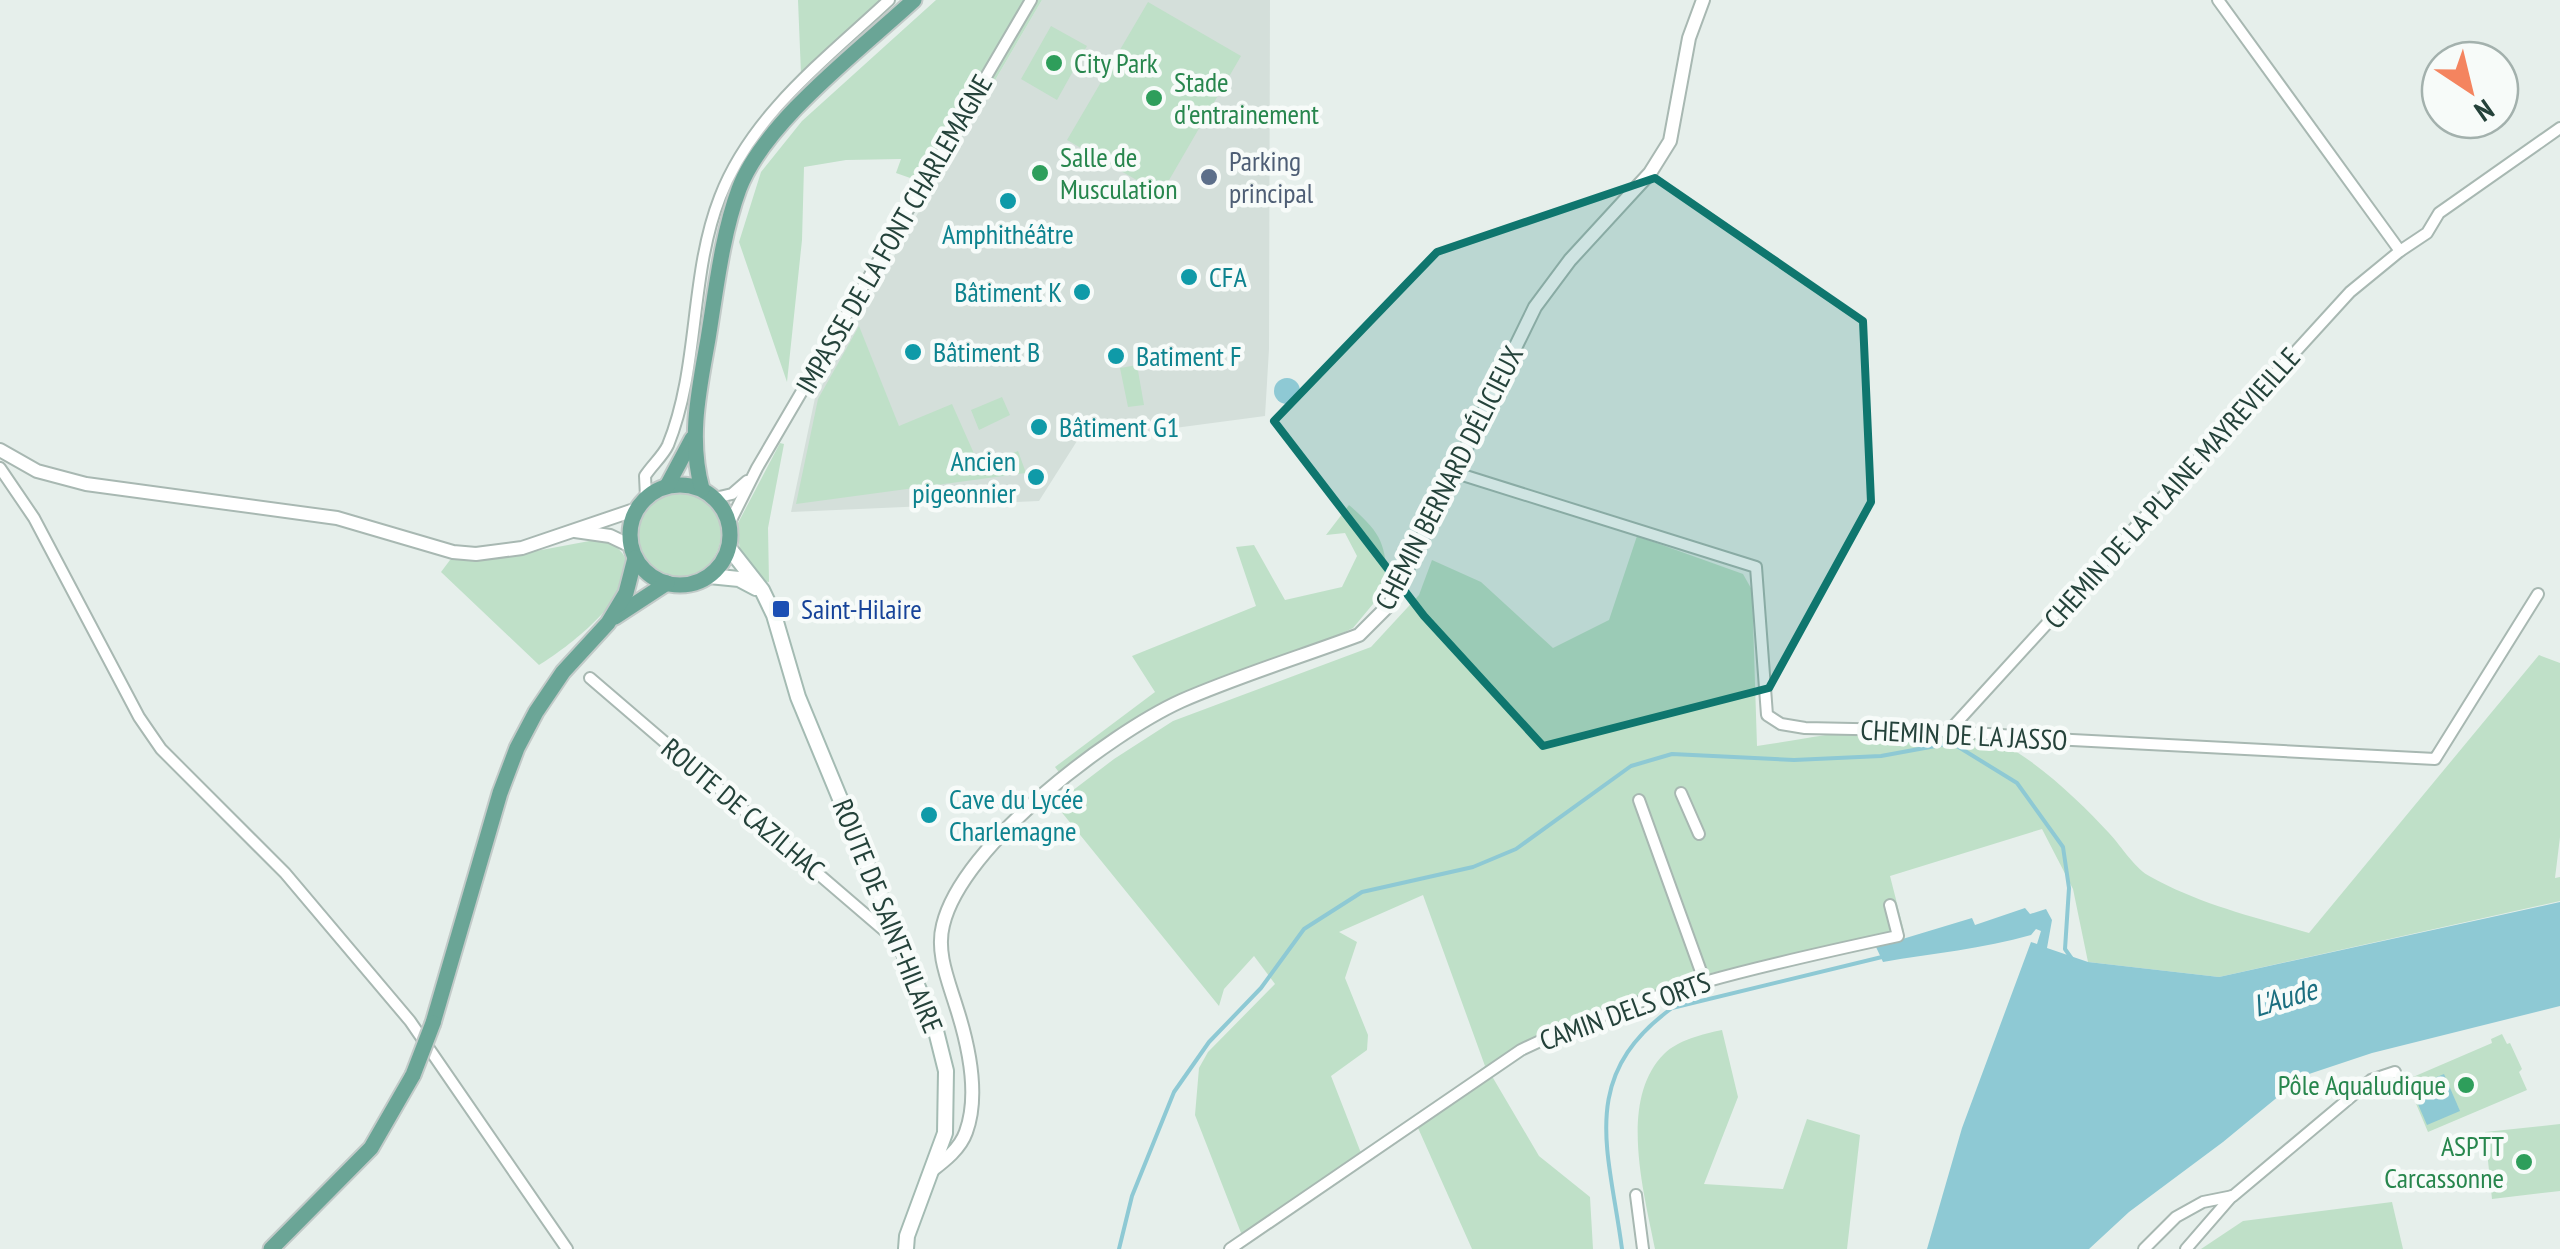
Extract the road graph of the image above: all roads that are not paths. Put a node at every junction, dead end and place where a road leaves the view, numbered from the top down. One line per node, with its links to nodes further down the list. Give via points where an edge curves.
1 (889, 0): 15 (street, via 778,104 732,168 706,251 684,390 666,448 646,476)
2 (914, 0): 8 (main road, via 796,109 750,168 726,238)
3 (1030, 0): 11 (street, IMPASSE DE LA FONT CHARLEMAGNE)
4 (1703, 0): 12 (street, CHEMIN BERNARD DÉLICIEUX, via 1670,141 1535,307)
5 (2218, 0): 7 (street)
6 (2560, 128): 7 (street, CHEMIN DE LA PLAINE MAYREVIEILLE, via 2439,212 2427,232)
7 (2400, 251): 26 (street, CHEMIN DE LA PLAINE MAYREVIEILLE, via 2350,292)
8 (692, 440): 13 (main road); 14 (main road)
9 (0, 450): 17 (street, via 37,471 86,484 337,518 453,552 522,548)
10 (0, 468): 38 (street, via 162,749 285,873 410,1021)
11 (758, 468): 14 (street, via 741,488); 16 (street, IMPASSE DE LA FONT CHARLEMAGNE)
12 (1454, 472): 26 (street, CHEMIN DE LA JASSO, via 1756,568 1767,715 1781,724); 34 (street, CHEMIN BERNARD DÉLICIEUX, via 1390,604 1373,625 1180,702 1136,727 1032,804 966,878 943,923 940,947 964,1028 971,1100 966,1133)
13 (667, 486): 14 (main road); 15 (main road)
14 (708, 493): 16 (main road)
15 (642, 503): 17 (street); 19 (main road, via 630,528)
16 (729, 524): 18 (main road)
17 (573, 531): 19 (street, via 610,536)
18 (728, 548): 20 (main road); 22 (main road, ROUTE DE SAINT-HILAIRE)
19 (633, 552): 21 (main road, via 649,575); 24 (main road, via 626,593)
20 (709, 576): 21 (main road); 22 (main road)
21 (667, 583): 24 (main road)
22 (762, 590): 31 (main road, ROUTE DE SAINT-HILAIRE, via 798,697)
23 (2538, 594): 26 (street, CHEMIN DE LA JASSO, via 2435,759)
24 (608, 623): 37 (main road, bridge, via 563,672 517,748 414,1075 371,1148)
25 (590, 678): 31 (street, ROUTE DE CAZILHAC)
26 (1949, 730)
27 (1681, 793): 29 (street)
28 (1639, 800): 32 (street)
29 (1699, 834)
30 (1890, 905): 32 (street, CAMIN DELS ORTS, via 1898,936)
31 (898, 936): 34 (main road, ROUTE DE SAINT-HILAIRE, via 946,1071 945,1133)
32 (1704, 980): 40 (street, CAMIN DELS ORTS, via 1521,1050)
33 (2395, 1072): 36 (street, via 2371,1080)
34 (931, 1171): 39 (main road, ROUTE DE SAINT-HILAIRE)
35 (1636, 1196): 41 (street)
36 (2233, 1196): 42 (street, via 2176,1217); 43 (street)
37 (271, 1249)
38 (567, 1249)
39 (906, 1249)
40 (1230, 1249)
41 (1643, 1249)
42 (2144, 1249)
43 (2186, 1249)

